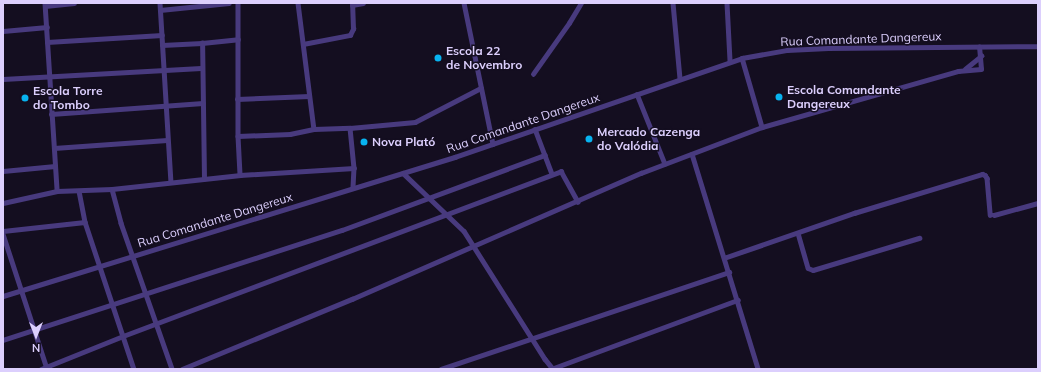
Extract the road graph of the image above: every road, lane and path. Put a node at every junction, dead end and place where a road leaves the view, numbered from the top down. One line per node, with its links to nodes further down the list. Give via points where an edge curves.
1 (74, 3): 11 (street)
2 (160, 3): 13 (street)
3 (229, 3): 13 (street)
4 (238, 3): 17 (street)
5 (298, 3): 20 (street)
6 (363, 3): 12 (street)
7 (464, 3): 34 (street)
8 (581, 3): 30 (street)
9 (673, 3): 33 (street)
10 (727, 3): 26 (street)
11 (45, 4): 14 (street)
12 (352, 4): 20 (street, via 353,29 350,35)
13 (160, 10): 16 (street)
14 (47, 27): 15 (street); 18 (street)
15 (3, 30)
16 (162, 35): 18 (street); 21 (street)
17 (238, 39): 19 (street); 37 (street)
18 (47, 42): 31 (street)
19 (202, 43): 21 (street); 27 (street)
20 (303, 44): 36 (street)
21 (162, 45): 29 (street)
22 (1038, 46): 23 (street, Rua Comandante Dangereux)
23 (979, 47): 24 (street); 25 (street, Rua Comandante Dangereux, via 828,48 787,50)
24 (981, 56): 28 (street); 28 (street, via 982,69)
25 (742, 58): 26 (street, Rua Comandante Dangereux); 41 (street)
26 (730, 61): 33 (street, Rua Comandante Dangereux)
27 (201, 68): 29 (street); 38 (street)
28 (965, 69): 41 (street)
29 (164, 70): 31 (street); 39 (street)
30 (533, 74)
31 (49, 76): 32 (street); 40 (street)
32 (3, 79)
33 (680, 79): 35 (street, Rua Comandante Dangereux)
34 (481, 88): 42 (street, via 415,122); 47 (street)
35 (637, 94): 44 (street, Rua Comandante Dangereux); 51 (street)
36 (310, 96): 37 (street); 43 (street)
37 (237, 99): 45 (street)
38 (203, 103): 39 (street); 58 (street)
39 (166, 106): 40 (street); 46 (street)
40 (51, 114): 48 (street)
41 (762, 126): 49 (street)
42 (350, 128): 43 (street); 53 (street)
43 (314, 129): 45 (street, via 290,134)
44 (535, 129): 47 (street, Rua Comandante Dangereux); 50 (street)
45 (238, 136): 57 (street)
46 (167, 140): 48 (street); 59 (street)
47 (493, 144): 55 (street, Rua Comandante Dangereux)
48 (54, 148): 52 (street)
49 (692, 154): 51 (street); 75 (street)
50 (545, 155): 56 (street); 64 (street)
51 (665, 164): 65 (street)
52 (55, 166): 54 (street); 62 (street)
53 (354, 168): 57 (street); 61 (street)
54 (3, 171)
55 (403, 173): 61 (street, Rua Comandante Dangereux); 64 (street)
56 (552, 174): 65 (street, via 563,171); 68 (street)
57 (240, 176): 58 (street)
58 (204, 179): 59 (street)
59 (171, 182): 60 (street)
60 (112, 188): 63 (street); 74 (street)
61 (353, 188): 74 (street, Rua Comandante Dangereux)
62 (57, 191): 63 (street); 66 (street)
63 (79, 191): 69 (street)
64 (428, 198): 68 (street); 79 (street, via 342,230)
65 (578, 202): 73 (street)
66 (3, 203)
67 (1038, 203): 71 (street, via 990,214 987,178 982,174)
68 (446, 214): 73 (street); 83 (street)
69 (85, 222): 70 (street); 76 (street)
70 (3, 232): 78 (street)
71 (798, 233): 72 (street, via 810,270); 75 (street)
72 (919, 238)
73 (475, 246): 86 (street); 92 (street)
74 (133, 255): 76 (street, Rua Comandante Dangereux); 79 (street)
75 (724, 258): 77 (street)
76 (100, 265): 78 (street, Rua Comandante Dangereux); 82 (street)
77 (729, 272): 81 (street); 86 (street)
78 (21, 290): 80 (street, Rua Comandante Dangereux); 84 (street)
79 (146, 293): 82 (street); 83 (street)
80 (3, 296)
81 (738, 300): 94 (street); 95 (street)
82 (112, 303): 84 (street); 85 (street)
83 (156, 323): 85 (street); 91 (street)
84 (34, 329): 87 (street); 88 (street)
85 (123, 336): 88 (street); 90 (street)
86 (532, 339): 93 (street); 94 (street)
87 (3, 340)
88 (47, 368): 89 (street)
89 (41, 369)
90 (134, 369)
91 (172, 369)
92 (182, 369)
93 (442, 369)
94 (552, 369)
95 (758, 369)

